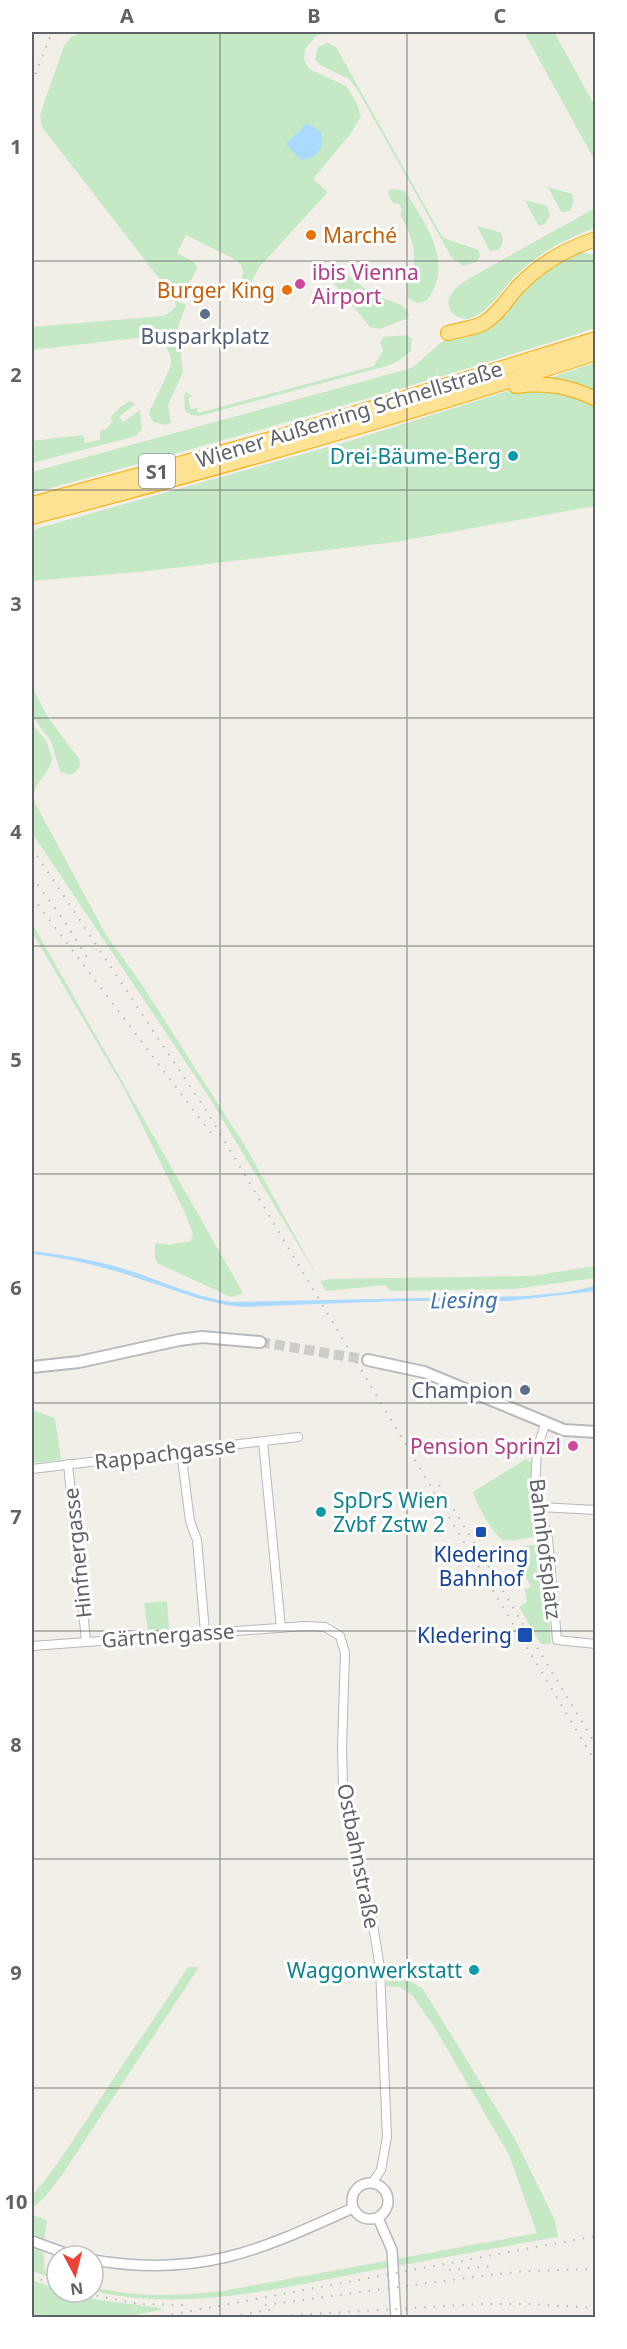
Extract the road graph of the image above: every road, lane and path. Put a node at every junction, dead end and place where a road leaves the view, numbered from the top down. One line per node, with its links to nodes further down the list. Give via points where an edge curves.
1 (596, 230): 4 (highway, via 578,235)
2 (596, 235): 4 (highway)
3 (596, 239): 4 (highway)
4 (567, 246): 5 (highway); 6 (highway, via 528,268 479,317)
5 (596, 251)
6 (449, 327)
7 (596, 334): 9 (highway)
8 (596, 339): 9 (highway, Wiener Außenring Schnellstraße / S1)
9 (581, 344): 13 (highway, Wiener Außenring Schnellstraße / S1, via 294,432)
10 (596, 353): 11 (highway, Wiener Außenring Schnellstraße / S1)
11 (487, 389): 12 (highway, via 535,383 557,385); 14 (highway, Wiener Außenring Schnellstraße / S1, via 304,444)
12 (596, 399)
13 (32, 504)
14 (32, 517)
15 (260, 1342): 17 (main road, via 202,1337 79,1362)
16 (368, 1360): 18 (main road, via 424,1372)
17 (32, 1367)
18 (545, 1424): 19 (main road); 25 (street, Bahnhofsplatz, via 536,1463 535,1487)
19 (596, 1432)
20 (298, 1437): 21 (street, Rappachgasse)
21 (263, 1442): 22 (street, Rappachgasse); 28 (street)
22 (181, 1451): 23 (street, Rappachgasse); 29 (street, via 190,1521 197,1540)
23 (68, 1464): 24 (street, Rappachgasse); 30 (street, Hinfnergasse)
24 (32, 1469)
25 (540, 1507): 26 (street); 31 (street, Bahnhofsplatz, via 548,1538 556,1640)
26 (596, 1510)
27 (305, 1626): 28 (street, Gärtnergasse); 33 (street, Ostbahnstraße, via 330,1629 340,1636 345,1647 343,1784 380,1968 387,2137 381,2170)
28 (281, 1628): 29 (street, Gärtnergasse)
29 (205, 1632): 30 (street, Gärtnergasse)
30 (86, 1641): 32 (street, Gärtnergasse)
31 (596, 1644)
32 (32, 1646)
33 (372, 2183): 34 (street, via 355,2190); 35 (street, via 383,2188 388,2199 386,2210)
34 (353, 2208): 35 (street, via 361,2217); 36 (street, via 278,2242 228,2259 149,2266)
35 (378, 2218): 37 (street, via 392,2250)
36 (105, 2261)
37 (396, 2318)

